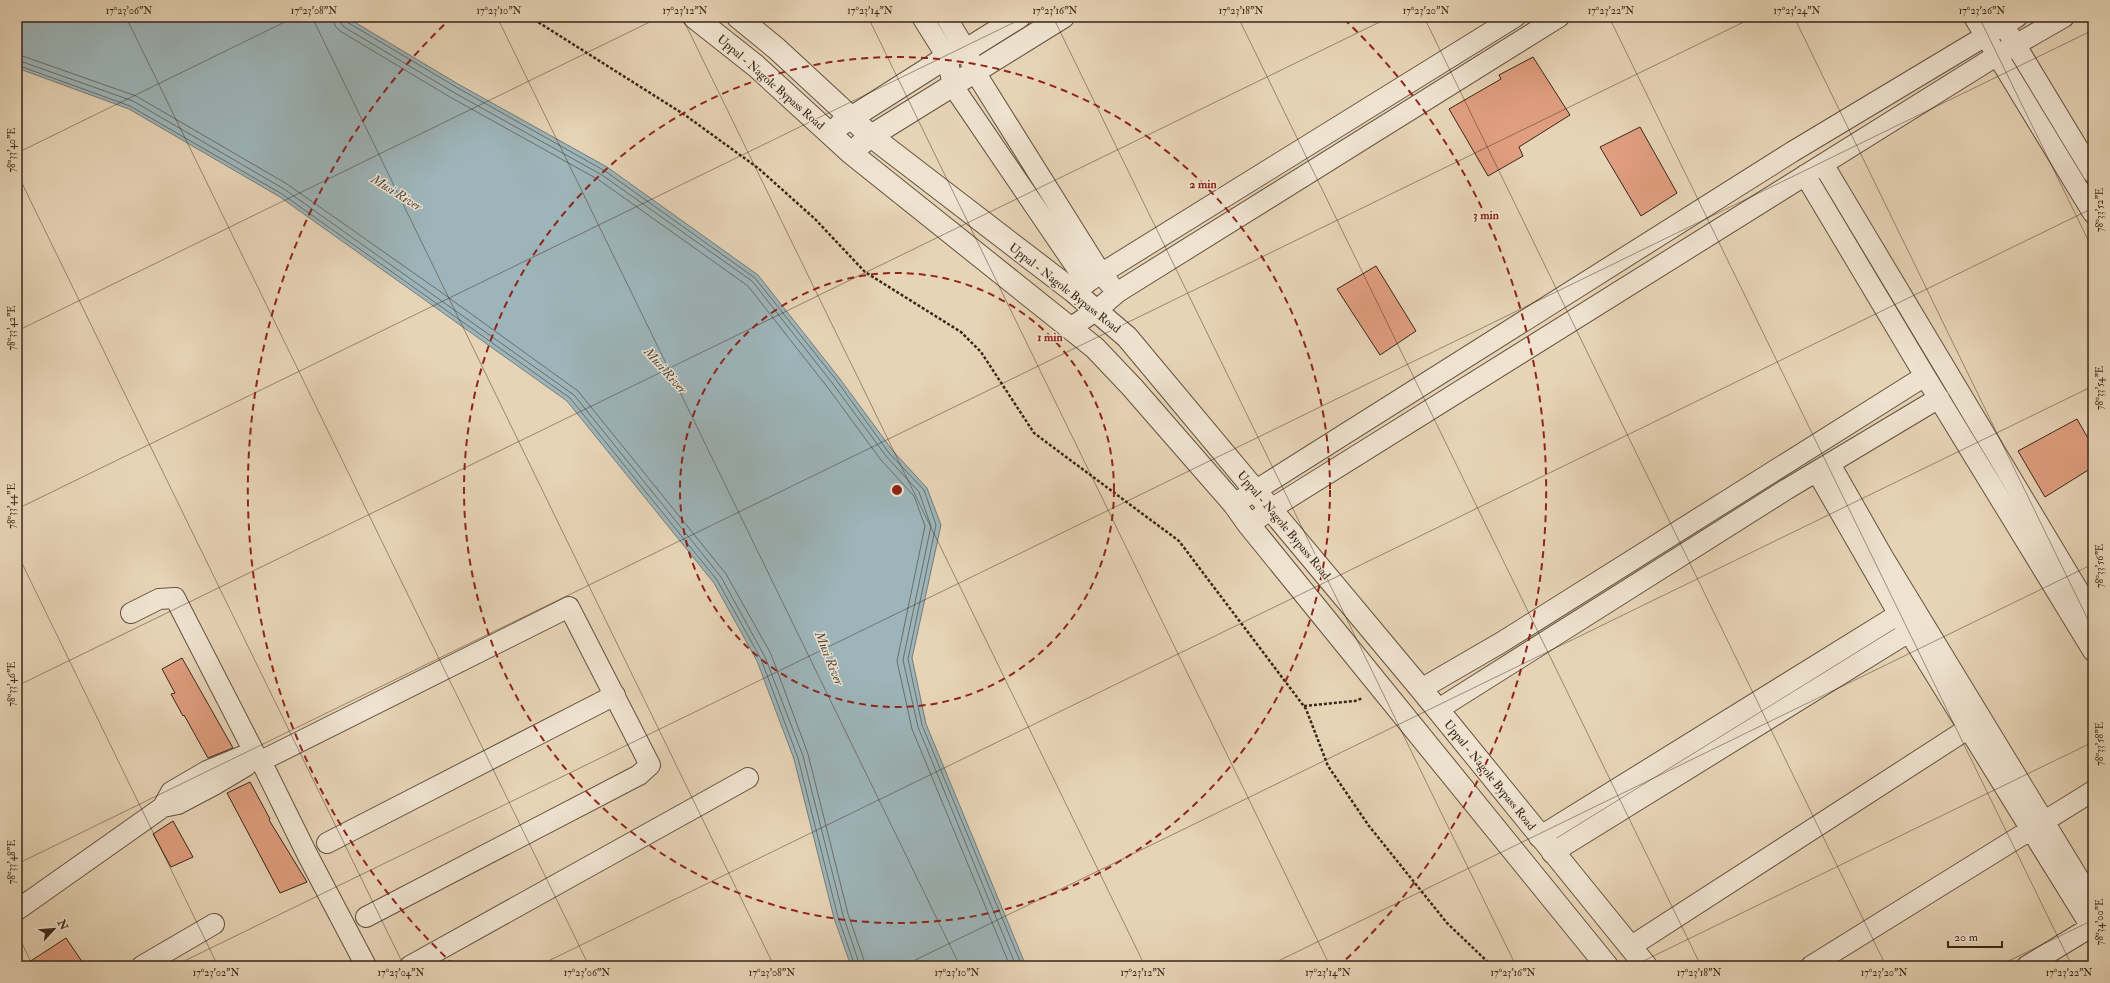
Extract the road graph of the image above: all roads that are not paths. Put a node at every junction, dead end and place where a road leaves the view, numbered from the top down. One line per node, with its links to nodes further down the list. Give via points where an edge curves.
1 (694, 17): 19 (street, Uppal - Nagole Bypass Road, via 756,66)
2 (738, 17): 18 (street, Uppal - Nagole Bypass Road, via 777,49)
3 (922, 17): 14 (street)
4 (946, 17): 14 (street)
5 (1019, 17): 14 (street, Uppal - Nagole Bypass Road)
6 (1063, 17): 16 (street)
7 (1515, 17): 26 (street)
8 (1559, 17): 27 (street)
9 (1974, 17): 12 (street)
10 (2064, 17): 13 (street)
11 (2006, 20): 12 (street); 13 (street)
12 (1985, 36): 15 (street); 35 (street, via 1792,152)
13 (2015, 45): 15 (street); 23 (street)
14 (957, 54): 16 (street); 17 (street); 18 (street, Uppal - Nagole Bypass Road)
15 (1996, 56): 22 (street); 25 (street)
16 (975, 72): 17 (street); 28 (street)
17 (953, 86): 20 (street); 28 (street)
18 (851, 118): 19 (street, Uppal - Nagole Bypass Road); 20 (street, Uppal - Nagole Bypass Road)
19 (828, 132): 21 (street, Uppal - Nagole Bypass Road)
20 (870, 136): 21 (street); 28 (street, Uppal - Nagole Bypass Road)
21 (851, 153): 31 (street, Uppal - Nagole Bypass Road)
22 (1823, 164): 24 (street); 41 (street)
23 (2093, 173)
24 (1804, 175): 32 (street); 37 (street)
25 (2093, 213)
26 (1154, 242): 27 (street); 28 (street)
27 (1136, 280): 29 (street)
28 (1087, 283): 29 (street); 30 (street, Uppal - Nagole Bypass Road)
29 (1118, 292): 30 (street)
30 (1097, 310): 31 (street); 35 (street, Uppal - Nagole Bypass Road, via 1127,337)
31 (1070, 328): 36 (street, Uppal - Nagole Bypass Road, via 1095,348 1132,387)
32 (1925, 376): 33 (street); 44 (street, via 1502,642)
33 (1939, 398): 34 (street); 43 (street)
34 (1824, 468): 40 (street); 46 (street, via 1726,527); 51 (street, via 1887,564)
35 (1255, 489): 36 (street); 37 (street, Uppal - Nagole Bypass Road)
36 (1234, 504): 38 (street, Uppal - Nagole Bypass Road)
37 (1271, 509): 38 (street); 44 (street, Uppal - Nagole Bypass Road)
38 (1249, 525): 63 (street, Uppal - Nagole Bypass Road)
39 (131, 613): 48 (street, via 159,599 175,598)
40 (1899, 614): 42 (street); 53 (street)
41 (2093, 614)
42 (1909, 632): 47 (street); 53 (street)
43 (2093, 651)
44 (1421, 689): 46 (street, Uppal - Nagole Bypass Road)
45 (615, 695): 48 (street, via 569,607); 52 (street); 56 (street, via 650,765 639,775)
46 (1438, 710): 53 (street, Uppal - Nagole Bypass Road)
47 (1969, 728): 51 (street); 59 (street)
48 (258, 758): 55 (street, via 178,804 163,807); 61 (street)
49 (748, 778): 62 (street)
50 (2093, 791): 51 (street)
51 (2037, 826): 54 (street); 58 (street); 65 (street)
52 (327, 843)
53 (1546, 845): 59 (street, Uppal - Nagole Bypass Road)
54 (2093, 902)
55 (17, 910)
56 (366, 917)
57 (214, 924): 60 (street)
58 (2092, 928): 66 (street)
59 (1630, 947): 64 (street, Uppal - Nagole Bypass Road)
60 (142, 966)
61 (366, 966)
62 (410, 966)
63 (1607, 966)
64 (1646, 966)
65 (1811, 966)
66 (2027, 966)

